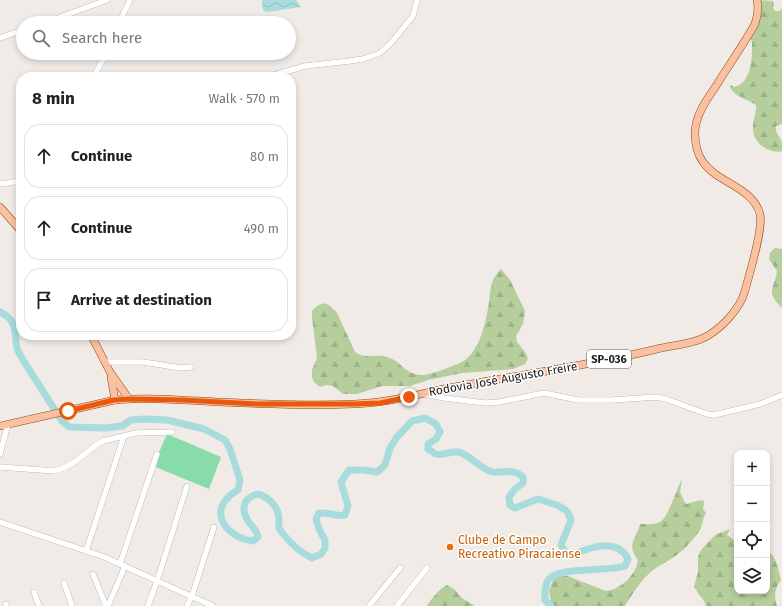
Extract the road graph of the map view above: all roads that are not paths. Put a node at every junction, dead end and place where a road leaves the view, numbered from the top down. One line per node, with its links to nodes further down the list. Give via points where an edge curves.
1 (107, 0): 5 (street)
2 (130, 0): 6 (street)
3 (417, 0): 11 (street, via 413,16 380,53 363,59 305,66)
4 (757, 0): 20 (main road, Rodovia José Augusto Freire / SP-036, via 758,16 755,24 703,106 694,134 703,163 749,197 756,205 761,221 742,299 727,320 711,334 694,342 577,366)
5 (63, 16)
6 (122, 16)
7 (16, 32): 8 (street)
8 (0, 38)
9 (103, 60): 10 (street)
10 (96, 72)
11 (284, 72)
12 (16, 182): 13 (street)
13 (0, 184)
14 (0, 207): 15 (main road)
15 (16, 225)
16 (94, 340): 17 (main road)
17 (105, 362): 18 (street, via 143,362 181,368); 19 (main road)
18 (191, 367)
19 (110, 372): 22 (main road); 23 (main road)
20 (421, 393): 21 (street, via 485,403 544,393 578,400 656,397 666,398 707,414 760,404); 22 (main road, Rodovia José Augusto Freire / SP-036, via 396,400 354,404 257,404)
21 (782, 395)
22 (129, 399): 23 (main road, Rodovia José Augusto Freire / SP-036)
23 (114, 400): 24 (main road, Rodovia José Augusto Freire)
24 (8, 424): 25 (main road, Rodovia José Augusto Freire); 30 (street)
25 (0, 426)
26 (172, 432): 27 (street)
27 (124, 436): 28 (street); 29 (street)
28 (106, 441): 29 (street); 32 (street, via 96,445 64,468 54,471)
29 (120, 446): 36 (street)
30 (0, 454)
31 (157, 454): 37 (street)
32 (0, 467)
33 (187, 486): 41 (street)
34 (0, 522): 36 (street)
35 (214, 527): 44 (street)
36 (86, 551): 37 (street)
37 (123, 565): 41 (street); 47 (street)
38 (400, 568): 51 (street)
39 (427, 568): 52 (street)
40 (93, 574): 47 (street)
41 (157, 581): 44 (street); 48 (street)
42 (64, 583): 46 (street)
43 (34, 592): 45 (street)
44 (192, 596): 49 (street); 50 (street)
45 (38, 606)
46 (72, 606)
47 (107, 606)
48 (148, 606)
49 (187, 606)
50 (213, 606)
51 (369, 606)
52 (397, 606)

